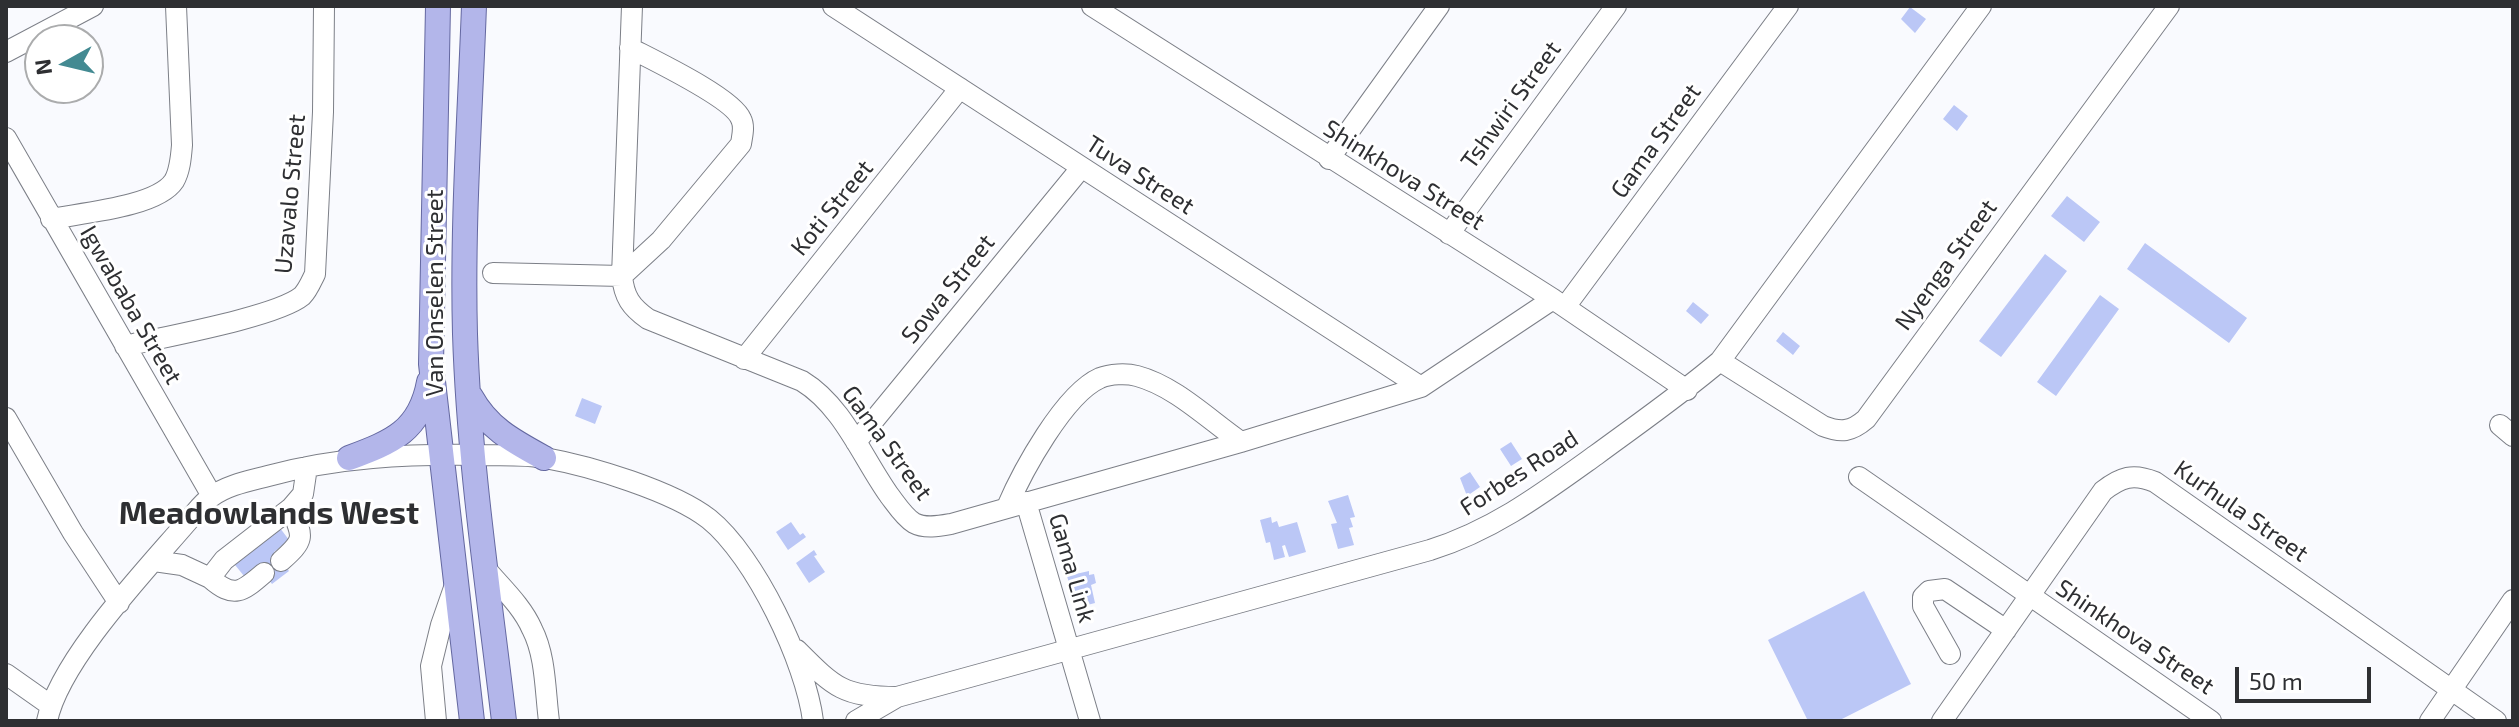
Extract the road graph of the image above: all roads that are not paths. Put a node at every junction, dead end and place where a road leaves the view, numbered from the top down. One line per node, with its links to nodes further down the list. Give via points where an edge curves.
1 (93, 6): 15 (street)
2 (176, 6): 20 (street, via 182,145 173,182 161,194 139,202)
3 (324, 6): 25 (street, Uzavalo Street, via 315,274 309,288 276,309)
4 (438, 6): 28 (main road, Van Onselen Street)
5 (474, 6): 31 (main road, Van Onselen Street, via 464,277)
6 (632, 6): 14 (street, Gama Street)
7 (833, 6): 16 (street, Tuva Street)
8 (1092, 6): 18 (street, Shinkhova Street)
9 (1439, 6): 18 (street)
10 (1616, 6): 21 (street, Tshwiri Street)
11 (1788, 6): 24 (street, Gama Street)
12 (1981, 6): 27 (street, Forbes Road)
13 (2169, 6): 27 (street, Nyenga Street, via 1855,428 1836,431 1823,426)
14 (630, 48): 23 (street, Gama Street); 23 (street, via 732,107 743,130 733,156 661,240)
15 (6, 52)
16 (960, 88): 19 (street, Tuva Street); 26 (street, Koti Street)
17 (6, 138): 20 (street, Igwababa Street)
18 (1329, 159): 21 (street, Shinkhova Street)
19 (1081, 168): 29 (street, Tuva Street); 33 (street, Sowa Street)
20 (51, 219): 25 (street, Igwababa Street)
21 (1449, 234): 24 (street, Shinkhova Street)
22 (493, 273): 23 (street)
23 (622, 276): 26 (street, Gama Street, via 629,303 648,319)
24 (1559, 303): 29 (street, Gama Street); 30 (street, Shinkhova Street)
25 (125, 346): 41 (street, Igwababa Street)
26 (744, 359): 33 (street, Gama Street, via 815,388)
27 (1720, 361): 30 (street, Forbes Road)
28 (431, 364): 35 (main road, Van Onselen Street); 37 (main road, via 424,403 409,428)
29 (1421, 387): 34 (street, Gama Street)
30 (1687, 390): 55 (street, Forbes Road, via 1512,514 1459,541)
31 (468, 391): 36 (main road, Van Onselen Street); 38 (main road, via 488,423)
32 (6, 418): 52 (street)
33 (856, 442): 42 (street, Gama Street, via 885,490 915,524 951,524)
34 (1241, 442): 42 (street, Gama Street); 42 (street, via 1148,380 1134,375 1101,378 1086,387 1030,460)
35 (441, 455): 36 (street); 37 (street); 49 (main road, Van Onselen Street)
36 (473, 455): 38 (street); 46 (main road, Van Onselen Street)
37 (349, 458): 39 (street)
38 (544, 458): 54 (street, via 634,484 707,517 744,560)
39 (307, 467): 41 (street); 43 (street, via 303,494)
40 (1859, 477): 50 (street, Shinkhova Street)
41 (212, 496): 44 (street)
42 (1017, 505): 55 (street, Gama Link)
43 (291, 508): 45 (street, via 301,540); 48 (street, via 224,560)
44 (154, 561): 48 (street, via 182,565); 52 (street)
45 (281, 561)
46 (486, 569): 63 (main road, Van Onselen Street); 64 (street, via 534,632)
47 (264, 573): 48 (street, via 239,591 222,588)
48 (210, 578)
49 (456, 582): 61 (street, via 431,666); 62 (main road, Van Onselen Street)
50 (2029, 596): 53 (street, Kurhula Street); 58 (street, Kurhula Street, via 2103,491 2118,479 2143,477); 69 (street, Shinkhova Street)
51 (2513, 600): 58 (street)
52 (119, 603): 60 (street, via 70,668)
53 (2006, 630): 56 (street, via 1945,589 1929,591 1923,606); 68 (street, Kurhula Street)
54 (792, 645): 59 (street, Forbes Road, via 843,690); 65 (street)
55 (1069, 648): 59 (street, Forbes Road); 67 (street, Gama Link)
56 (1950, 654)
57 (6, 674): 60 (street)
58 (2452, 689): 70 (street); 71 (street, Kurhula Street)
59 (897, 697): 66 (street, Forbes Road)
60 (48, 713)
61 (436, 721)
62 (472, 721)
63 (504, 721)
64 (549, 721)
65 (813, 721)
66 (856, 721)
67 (1090, 721)
68 (1942, 721)
69 (2211, 721)
70 (2430, 721)
71 (2496, 721)

